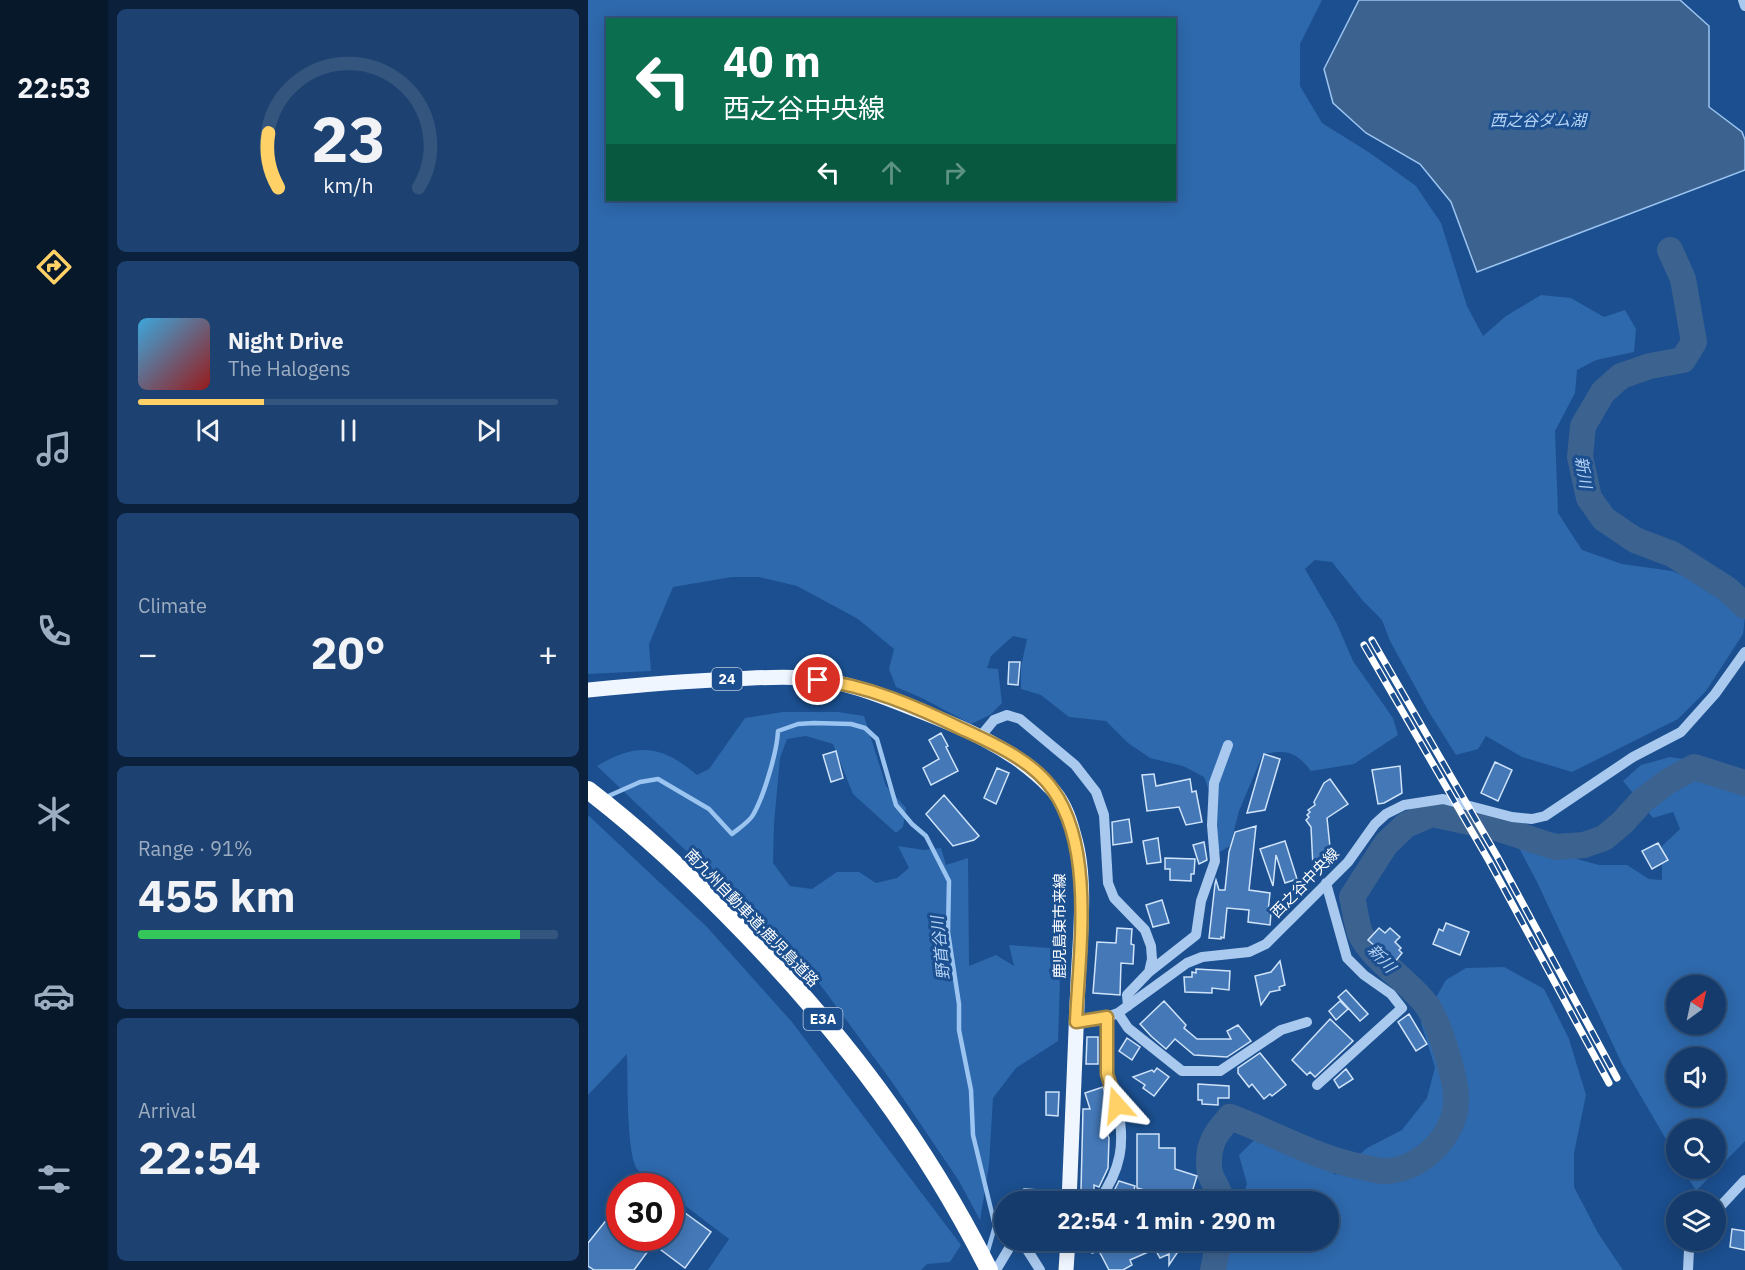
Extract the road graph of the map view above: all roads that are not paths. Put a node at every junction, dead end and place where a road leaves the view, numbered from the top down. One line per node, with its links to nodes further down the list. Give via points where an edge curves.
1 (1743, 0): 2 (street)
2 (1745, 6)
3 (1745, 651): 8 (street, 西之谷中央線, via 1715,694 1681,732 1633,757 1545,816 1512,817 1443,799 1404,805 1376,824 1348,862)
4 (588, 690): 5 (main road, 鹿児島東市来線 / 24, via 657,682 813,679 866,689)
5 (980, 737): 9 (street, via 994,720 1006,715 1020,719 1075,765 1096,792 1104,815 1108,883 1114,898 1145,930 1152,959); 12 (main road, 鹿児島東市来線 / 24, via 1032,769 1053,789 1075,838 1081,906)
6 (1228, 745): 9 (street, via 1214,783 1215,861 1196,935)
7 (588, 790): 23 (highway, 南九州自動車道;鹿児島道路 / E3A, via 722,909 793,983 914,1137)
8 (1326, 883): 10 (street, 西之谷中央線, via 1266,944 1249,952 1202,957 1187,963); 14 (street, via 1347,958 1402,1008)
9 (1149, 972): 10 (street, via 1127,995)
10 (1128, 1006): 11 (street, 西之谷中央線)
11 (1113, 1015): 12 (street, 西之谷中央線); 13 (street, via 1182,1071 1220,1071 1281,1030); 17 (street, via 1107,1074 1122,1139 1118,1166)
12 (1076, 1022): 16 (main road, 鹿児島東市来線 / 24)
13 (1307, 1022)
14 (1317, 1085)
15 (1745, 1180): 18 (street)
16 (1070, 1191)
17 (1106, 1191)
18 (1726, 1200)
19 (1007, 1251): 24 (street)
20 (1028, 1251): 25 (street)
21 (1067, 1251): 26 (main road)
22 (1689, 1251): 27 (street)
23 (988, 1270)
24 (996, 1270)
25 (1040, 1270)
26 (1066, 1270)
27 (1688, 1270)

